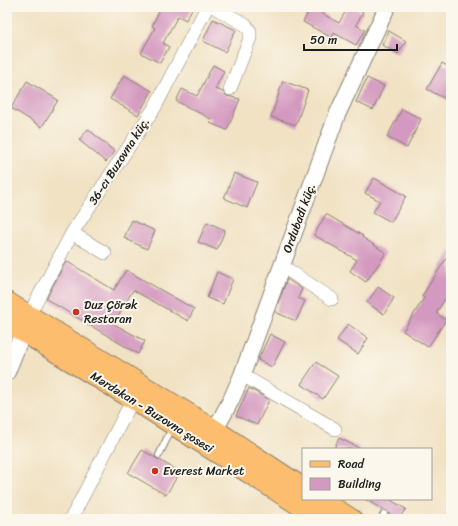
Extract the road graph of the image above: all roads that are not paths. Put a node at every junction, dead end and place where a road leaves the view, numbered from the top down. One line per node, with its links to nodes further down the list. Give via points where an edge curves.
1 (207, 7): 5 (street, 36-cı Buzovna küç., via 155,107)
2 (214, 7): 4 (street, via 246,25 250,31 250,38)
3 (387, 7): 7 (street, Ordubadi küç., via 337,115)
4 (230, 89)
5 (72, 233): 6 (street); 10 (street, 36-cı Buzovna küç.)
6 (105, 253)
7 (282, 266): 8 (street); 12 (street, Ordubadi küç.)
8 (332, 299)
9 (7, 302): 10 (main road, Mərdəkan - Buzovna şosesi)
10 (19, 323): 11 (street); 13 (main road, Mərdəkan - Buzovna şosesi); 16 (main road, Mərdəkan - Buzovna şosesi)
11 (7, 372)
12 (242, 375): 15 (street); 16 (street, Ordubadi küç.)
13 (133, 399): 14 (main road, Mərdəkan - Buzovna şosesi); 20 (street)
14 (173, 425): 17 (lane); 21 (main road, Mərdəkan - Buzovna şosesi)
15 (336, 429)
16 (215, 430): 18 (main road, Mərdəkan - Buzovna şosesi)
17 (160, 455)
18 (302, 487)
19 (322, 500): 22 (main road)
20 (71, 519)
21 (321, 519)
22 (350, 519)

